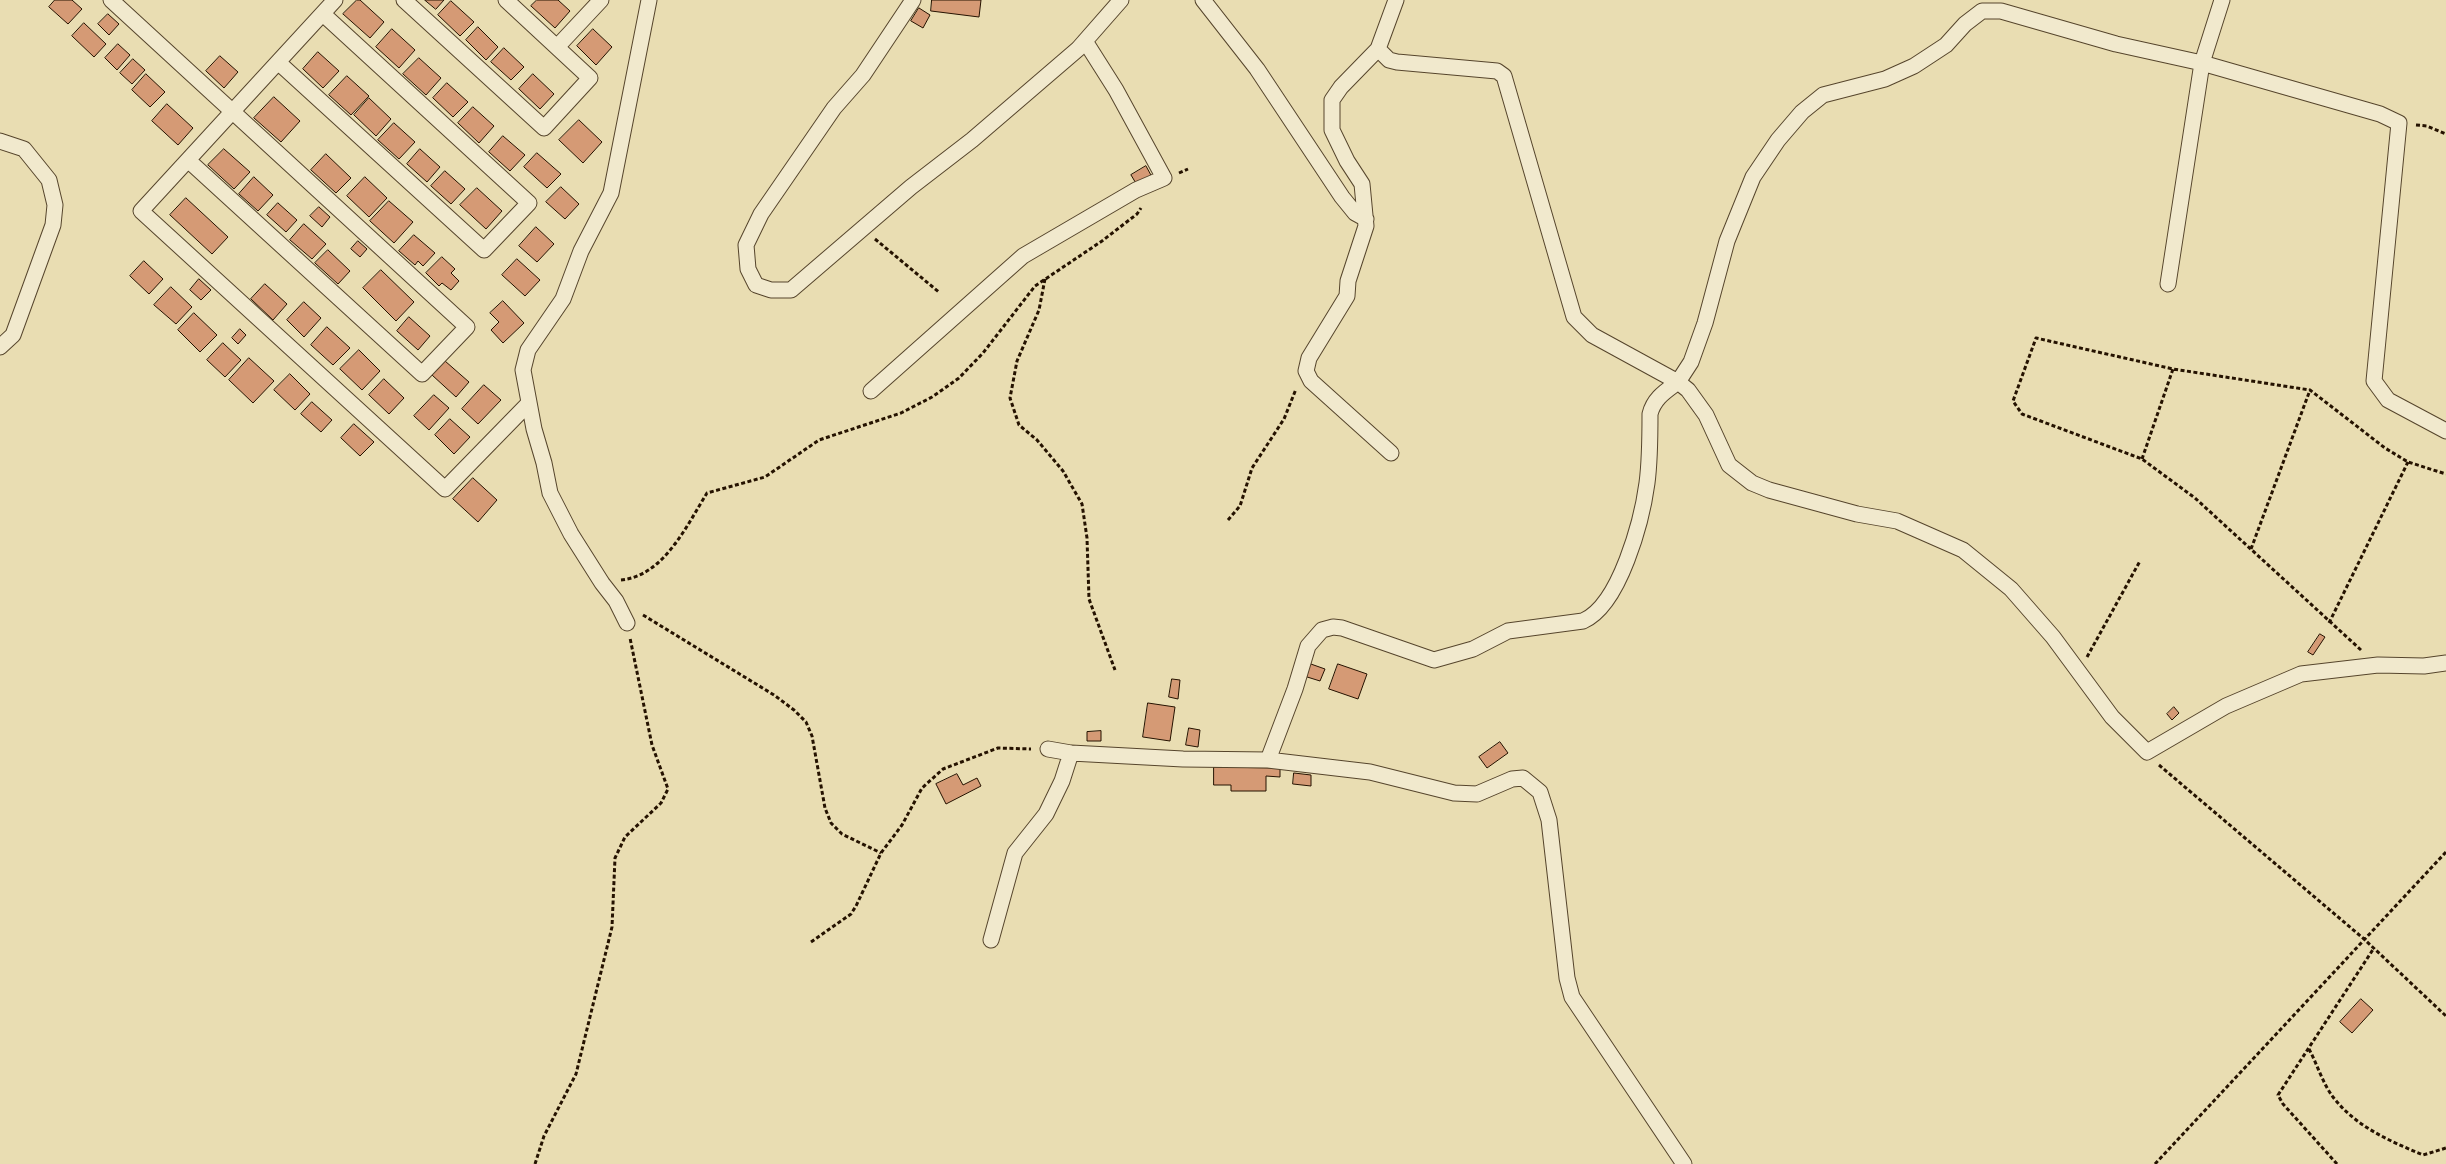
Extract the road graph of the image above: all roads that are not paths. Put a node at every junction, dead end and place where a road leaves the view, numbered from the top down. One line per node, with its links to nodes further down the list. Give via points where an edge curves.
1 (111, 0): 18 (street)
2 (335, 0): 12 (street)
3 (404, 0): 14 (street, via 544,128 590,78)
4 (506, 0): 14 (street)
5 (601, 0): 14 (street)
6 (649, 0): 26 (street, via 611,193 581,251 563,299 525,357 523,370)
7 (913, 0): 13 (street, via 761,214 746,245 748,269 756,285 771,290 791,290 972,140)
8 (1120, 0): 13 (street)
9 (1203, 0): 21 (street, via 1257,69 1342,197 1355,213)
10 (2222, 0): 17 (street)
11 (1393, 2): 15 (street)
12 (323, 14): 16 (street); 16 (street, via 529,203 484,250)
13 (1085, 41): 25 (street, via 1164,178 1136,190 1023,256)
14 (557, 47)
15 (1378, 49): 21 (street, via 1332,100 1332,130 1362,184); 24 (street, via 1389,60 1397,62 1497,71 1504,76 1574,317 1592,335)
16 (279, 63): 18 (street)
17 (2202, 63): 22 (street); 24 (street, via 2116,44 2001,11 1982,12 1965,24 1946,45 1914,66 1885,79 1822,95 1778,140 1753,178 1727,241 1691,362); 27 (street, via 2380,114 2399,123 2374,380 2388,400)
18 (234, 112): 20 (street); 20 (street, via 467,327 422,374)
19 (0, 141): 23 (street, via 24,148 50,180 55,205 52,225 13,335)
20 (189, 161): 26 (street, via 142,211 445,490)
21 (1366, 219): 28 (street, via 1348,281 1347,296 1309,358 1306,371 1311,381)
22 (2168, 284)
23 (0, 346)
24 (1678, 382): 30 (street, via 1702,409 1729,465 1752,483 1857,514 1898,521 1963,550 2011,589 2053,637 2112,717 2147,752 2226,706 2301,674 2378,665); 33 (street, via 1652,405 1647,484 1640,517 1626,562 1614,587 1591,617 1583,621 1508,631 1473,649 1434,660 1342,628 1322,630 1308,646 1296,689)
25 (871, 390)
26 (528, 403): 29 (street, via 550,493)
27 (2446, 431)
28 (1391, 453)
29 (627, 623)
30 (2446, 664)
31 (1048, 750): 32 (street)
32 (1071, 753): 33 (street); 34 (street, via 1046,814 1015,853)
33 (1268, 760): 35 (street, via 1370,772 1454,793 1477,794 1512,779 1523,778 1536,788 1542,797 1552,838 1567,978 1572,997)
34 (991, 940)
35 (1684, 1164)

